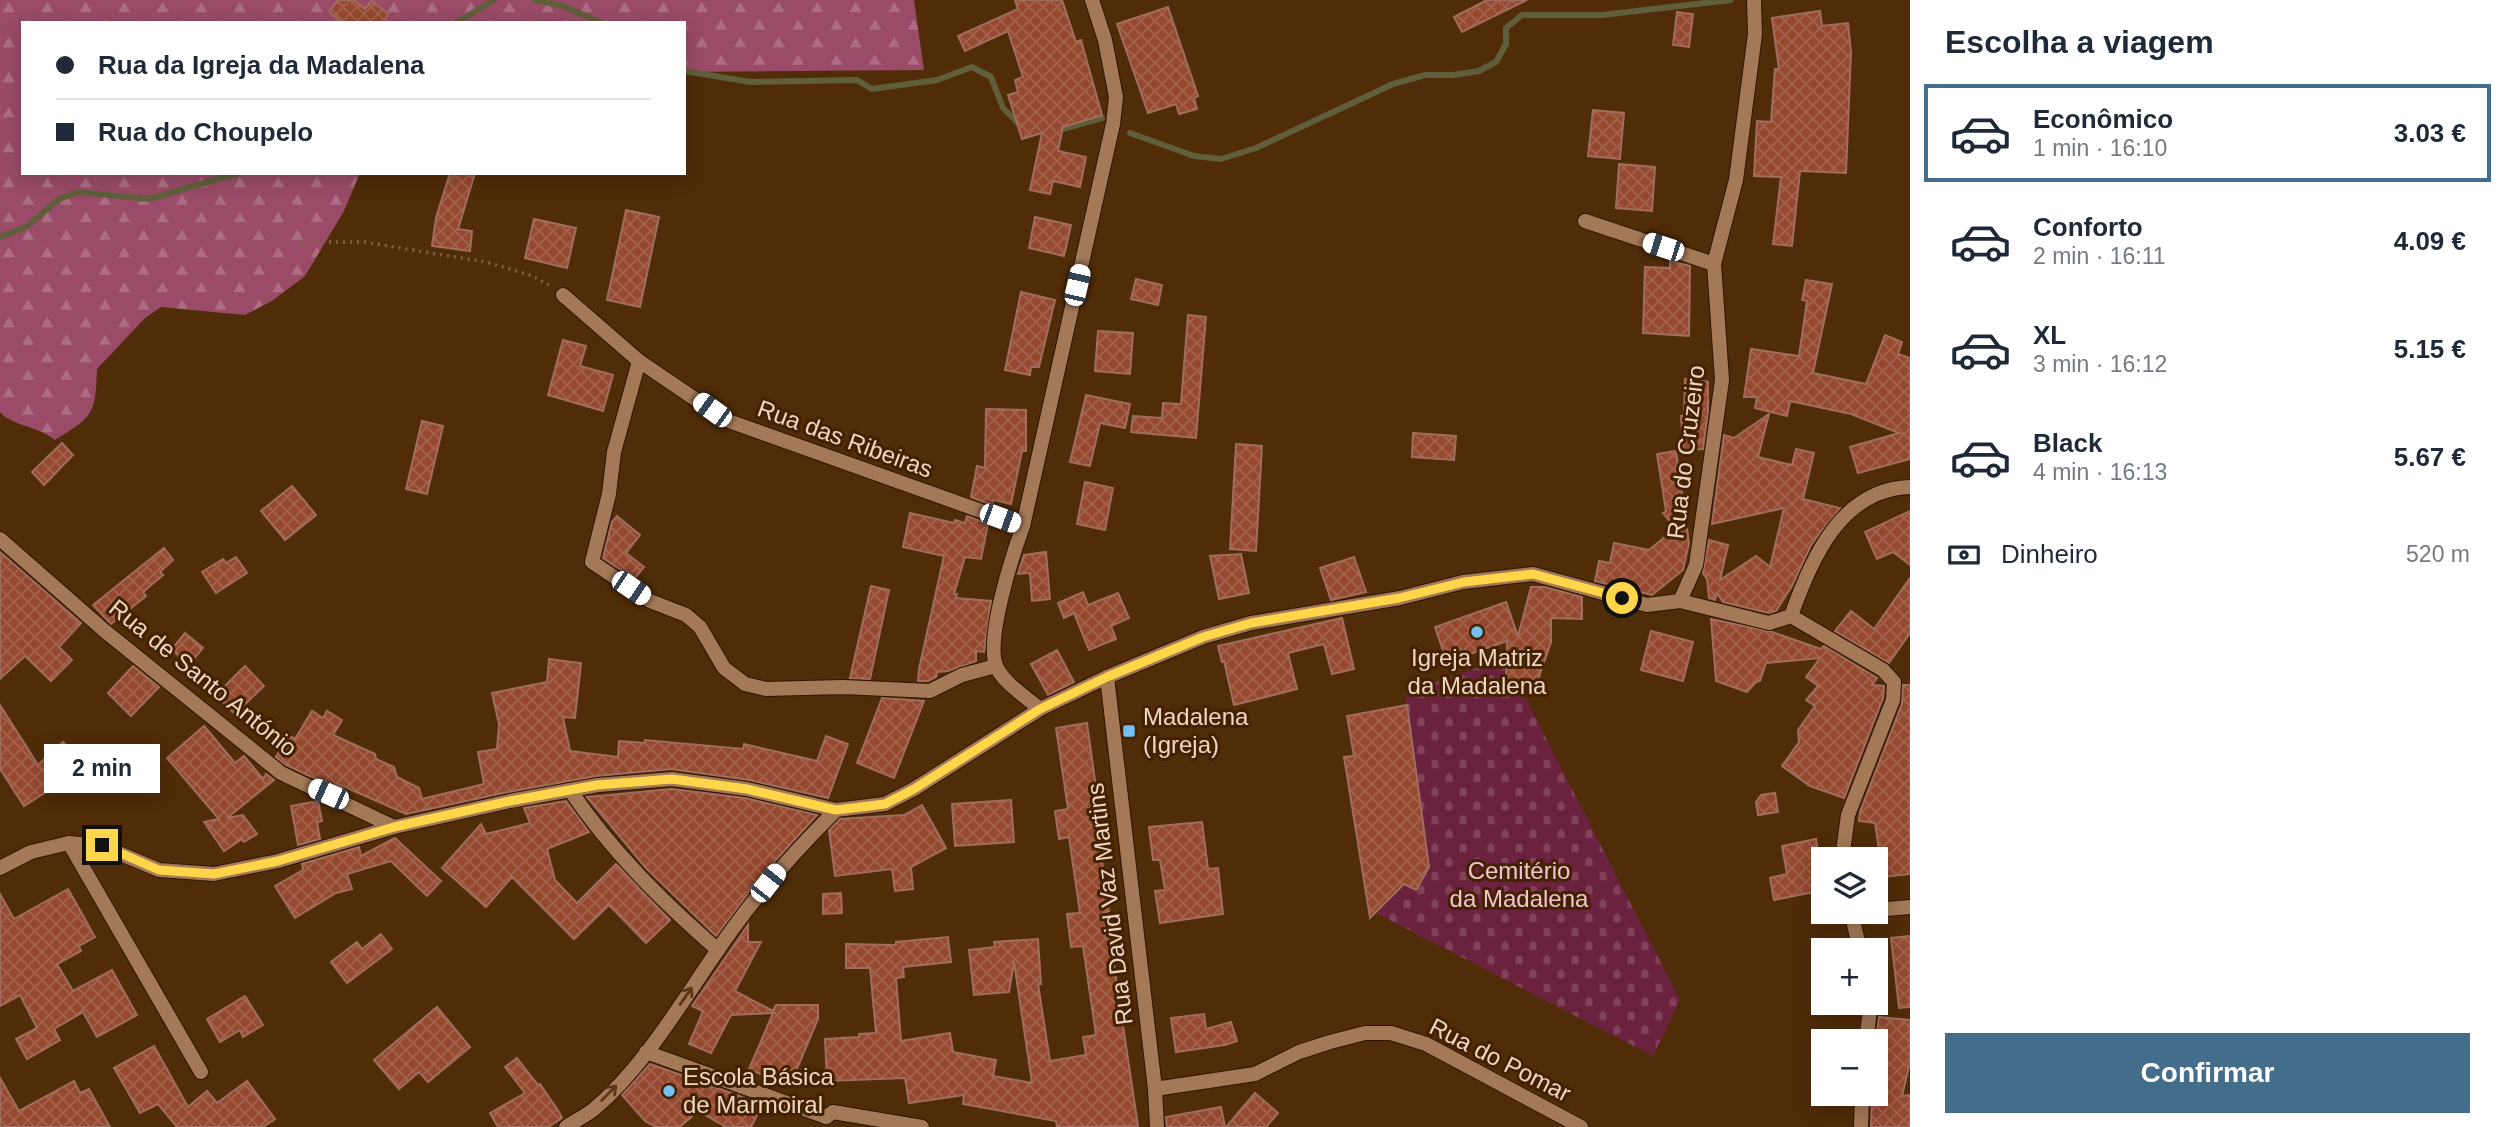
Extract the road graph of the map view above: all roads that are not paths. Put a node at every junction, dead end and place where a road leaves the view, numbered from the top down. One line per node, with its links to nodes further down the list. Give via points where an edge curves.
1 (1092, 0): 8 (street, via 1116,97 1113,124)
2 (1754, 0): 4 (street, Rua do Cruzeiro, via 1755,34 1736,180)
3 (1585, 220): 4 (street)
4 (1714, 264): 10 (street, Rua do Cruzeiro, via 1722,380 1696,565)
5 (564, 295): 6 (street, Rua das Ribeiras)
6 (639, 361): 8 (street, Rua das Ribeiras, via 726,420); 12 (street, via 614,452 592,562 650,601 686,615 724,668 745,684 766,689 930,691)
7 (1910, 487): 11 (street, via 1896,487 1859,502 1832,530 1804,580)
8 (1023, 527): 12 (street, via 1007,572 993,648)
9 (0, 539): 17 (street, Rua de Santo António, via 106,632 281,773)
10 (1680, 601): 11 (street, via 1769,623); 13 (street, via 1647,605 1533,574 1464,582 1251,623 1203,637)
11 (1791, 616): 19 (street, via 1883,670 1894,682 1893,700 1848,816)
12 (996, 666): 14 (street)
13 (1107, 677): 14 (street); 26 (street, Rua David Vaz Martins)
14 (1040, 709): 16 (street, via 885,804)
15 (570, 790): 16 (street, via 672,779 747,789); 17 (street); 23 (street, via 613,848)
16 (836, 810): 23 (street, via 785,862)
17 (394, 827): 18 (street, via 214,874 159,870 102,845)
18 (69, 843): 20 (street, via 31,852); 25 (street)
19 (1844, 847)
20 (0, 868)
21 (1910, 907): 22 (street)
22 (1888, 909)
23 (718, 950): 24 (street, one-way to 23)
24 (646, 1052): 28 (street); 29 (street, one-way to 24, via 592,1110)
25 (201, 1072)
26 (1155, 1089): 31 (street, Rua David Vaz Martins); 32 (street, Rua do Pomar, via 1255,1074 1330,1042 1365,1033 1391,1034 1426,1044)
27 (1862, 1106): 33 (street)
28 (825, 1122): 30 (street, via 833,1112)
29 (566, 1127)
30 (922, 1127)
31 (1157, 1127)
32 (1580, 1127)
33 (1861, 1127)

